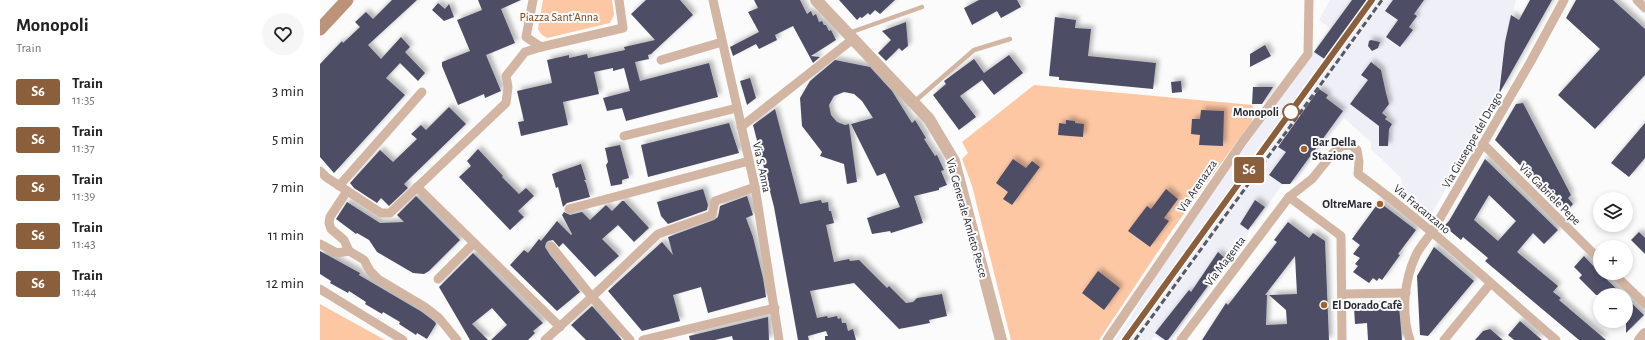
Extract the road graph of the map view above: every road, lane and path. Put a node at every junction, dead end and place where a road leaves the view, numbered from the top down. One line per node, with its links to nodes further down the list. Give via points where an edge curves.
1 (347, 0): 11 (main road)
2 (533, 0): 15 (street, via 526,37)
3 (619, 0): 15 (street, via 623,28)
4 (713, 0): 14 (street, Via S. Anna)
5 (816, 0): 12 (street, Via Generale Amleto Pesce)
6 (1309, 0): 54 (street, Via Arenazza, via 1308,54 1242,141)
7 (1564, 0): 22 (street, Via Giuseppe del Drago, via 1532,61)
8 (1637, 0): 10 (street)
9 (922, 7): 12 (lane)
10 (1645, 8)
11 (320, 29)
12 (850, 36): 18 (street, Via Generale Amleto Pesce); 20 (street)
13 (1010, 39): 18 (lane, via 974,50)
14 (722, 42): 16 (street); 19 (street, Via S. Anna)
15 (541, 47): 25 (street, via 525,52 506,76 506,103)
16 (661, 60)
17 (422, 92): 27 (street)
18 (913, 103): 53 (street, Via Generale Amleto Pesce, via 929,119 954,161)
19 (737, 108): 20 (street, Via S. Anna); 21 (street)
20 (741, 127): 23 (street, Via S. Anna)
21 (624, 136)
22 (1483, 144): 30 (street, Via Giuseppe del Drago); 35 (street, Via Gabriele Pepe)
23 (749, 161): 26 (street, Via S. Anna); 29 (street)
24 (320, 171): 27 (street)
25 (417, 187): 27 (street, via 390,214 381,213); 32 (street)
26 (755, 187): 42 (street, via 714,201 712,215 658,234); 44 (street, Via S. Anna)
27 (343, 188): 34 (street, via 329,224 344,240)
28 (1289, 197): 30 (street, Via Fracanzano, via 1312,179 1342,146 1351,145 1357,150 1358,174); 41 (street, via 1341,236); 55 (street, Via Magenta)
29 (569, 209)
30 (1432, 232): 38 (street, Via Fracanzano); 40 (street, Via Giuseppe del Drago, via 1416,255 1406,284)
31 (320, 244): 34 (street, via 337,253)
32 (474, 244): 36 (street); 45 (street)
33 (551, 246): 42 (street)
34 (349, 251): 48 (street, via 364,260 378,279 439,318)
35 (1593, 253)
36 (438, 279)
37 (1620, 280): 43 (street)
38 (1490, 284): 58 (street); 59 (street, Via Fracanzano)
39 (320, 289): 47 (street)
40 (1406, 293): 41 (street); 57 (street, Via Giuseppe del Drago, via 1405,326)
41 (1342, 294): 56 (street)
42 (592, 297): 45 (street); 50 (street)
43 (1645, 304)
44 (775, 308): 51 (street); 52 (street, Via S. Anna)
45 (560, 327): 49 (street)
46 (1645, 334): 60 (street)
47 (403, 340)
48 (457, 340)
49 (545, 340)
50 (630, 340)
51 (643, 340)
52 (779, 340)
53 (1001, 340)
54 (1107, 340)
55 (1181, 340)
56 (1342, 340)
57 (1410, 340)
58 (1444, 340)
59 (1556, 340)
60 (1640, 340)

